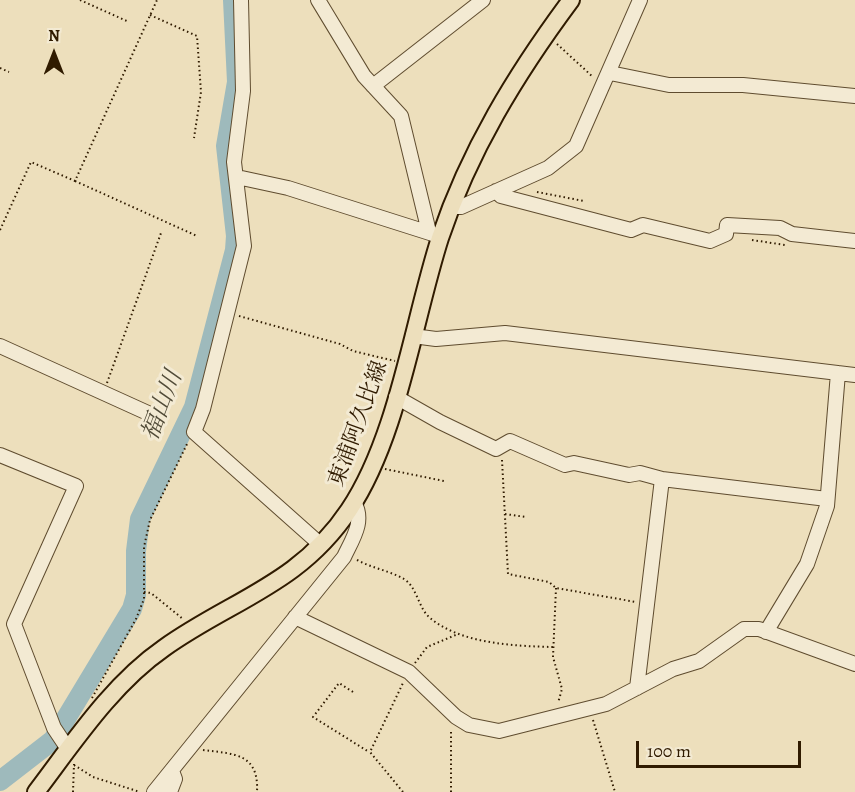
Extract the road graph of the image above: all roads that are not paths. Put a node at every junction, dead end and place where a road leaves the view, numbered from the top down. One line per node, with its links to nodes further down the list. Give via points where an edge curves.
1 (242, 0): 9 (street, via 243,75 234,147)
2 (318, 0): 7 (street)
3 (483, 0): 7 (street)
4 (571, 0): 11 (main road, 東浦阿久比線, via 499,104 471,158)
5 (640, 0): 6 (street)
6 (607, 78): 8 (street, via 669,86 743,85); 10 (street, via 581,137 568,154 548,168)
7 (373, 86): 12 (street, via 401,116)
8 (855, 96)
9 (237, 177): 12 (street, via 288,188); 24 (street, via 244,246 194,432)
10 (496, 191): 11 (street, via 461,207); 13 (street, via 501,196 631,230 643,225 710,241 726,234 727,225 780,228 792,234)
11 (452, 207): 12 (main road, 東浦阿久比線)
12 (435, 234): 14 (main road, 東浦阿久比線)
13 (855, 241)
14 (413, 336): 16 (street, via 436,339 505,333); 18 (main road, 東浦阿久比線)
15 (0, 346): 19 (street)
16 (838, 373): 17 (street); 22 (street)
17 (855, 375)
18 (396, 397): 21 (street, via 496,449 510,441 565,465 573,463); 23 (main road, 東浦阿久比線, via 372,467)
19 (150, 414)
20 (0, 455): 29 (street, via 76,486 14,624)
21 (662, 478): 22 (street); 28 (street)
22 (827, 498): 26 (street, via 813,550)
23 (354, 502): 24 (main road, 東浦阿久比線); 25 (street, via 360,512 358,529 345,555)
24 (321, 544): 29 (main road, 東浦阿久比線, via 275,584 191,631 143,664)
25 (295, 617): 28 (street, via 409,672 469,725 499,730 589,710); 30 (street)
26 (766, 632): 27 (street); 28 (street, via 744,629 699,661 673,669)
27 (855, 664)
28 (637, 688)
29 (64, 747): 31 (main road, 東浦阿久比線)
30 (172, 771): 32 (street); 33 (street, via 175,778)
31 (36, 792)
32 (154, 792)
33 (170, 792)

